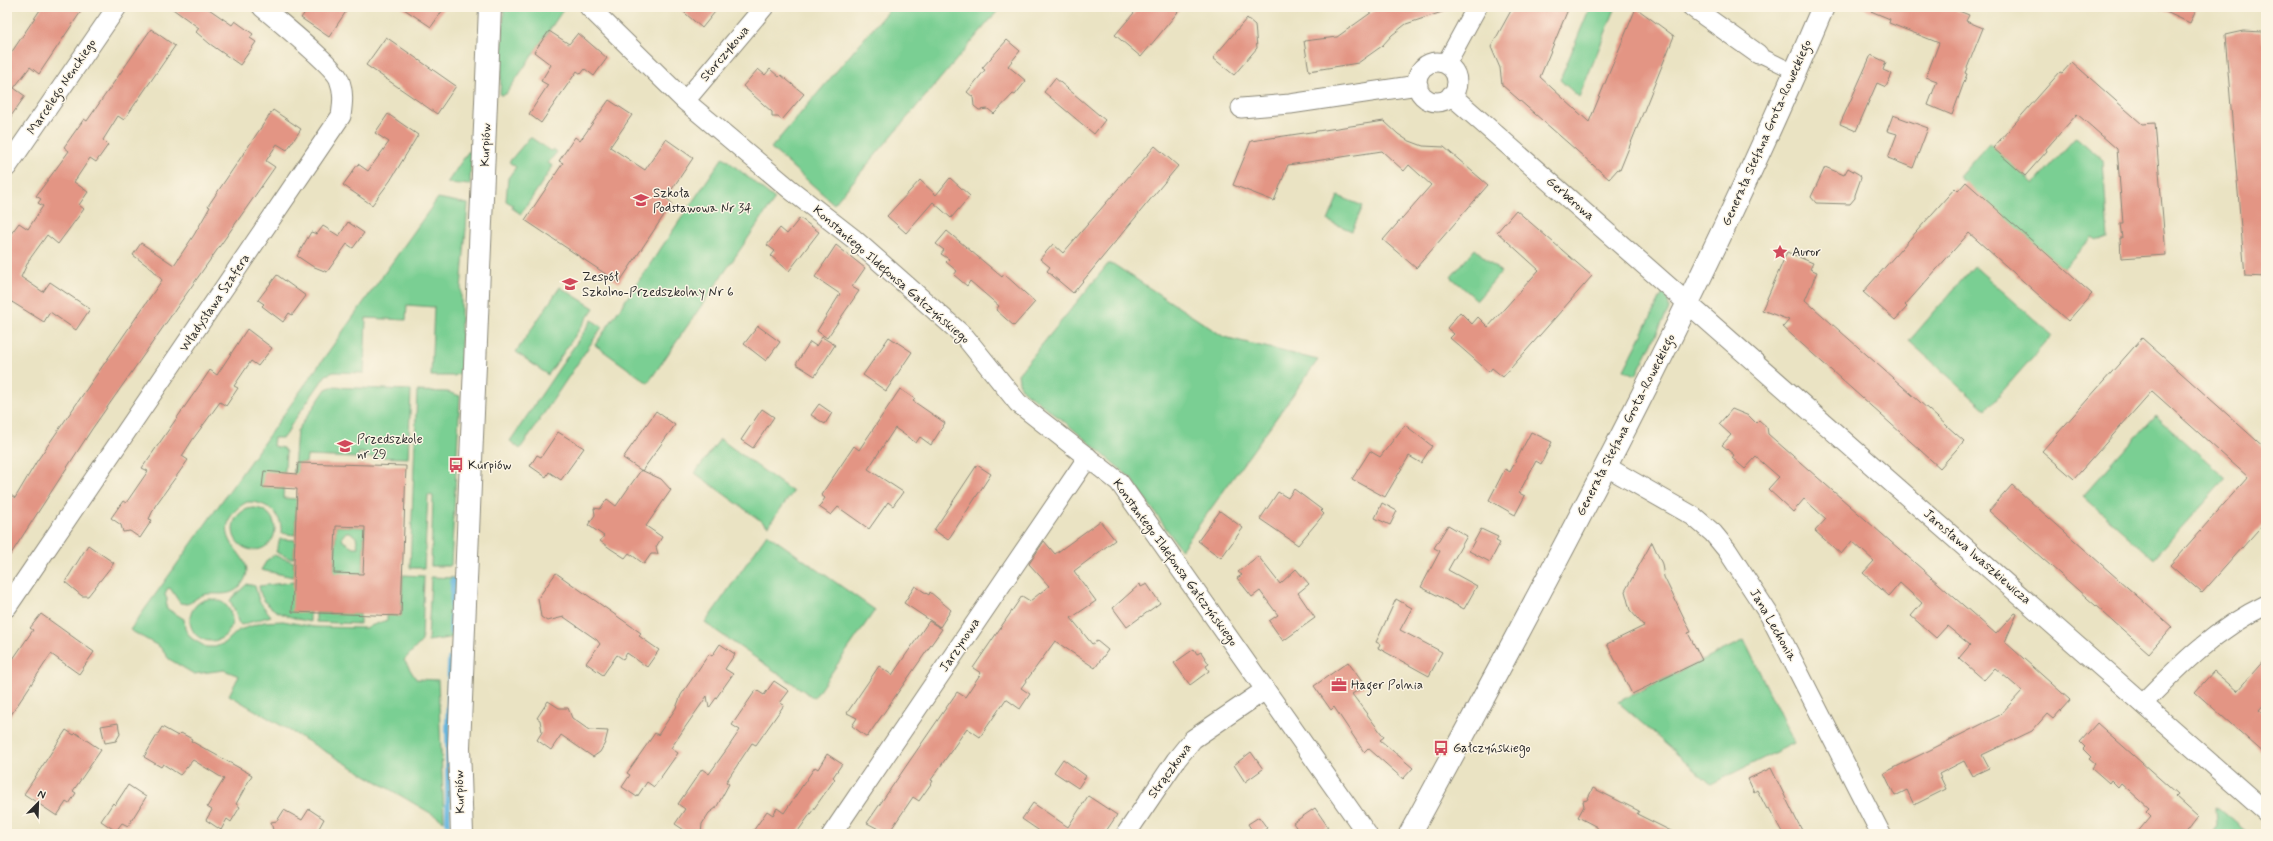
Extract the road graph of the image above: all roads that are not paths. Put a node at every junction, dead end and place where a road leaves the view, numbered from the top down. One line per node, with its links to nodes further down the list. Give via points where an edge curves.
1 (117, 7): 16 (street, Marcelego Nenckiego)
2 (262, 7): 20 (street, Władysława Szafera, via 325,63 338,78 344,98 341,116)
3 (490, 7): 25 (street, Kurpiów, via 459,747)
4 (588, 7): 14 (street, Konstantego Ildefonsa Gałczyńskiego)
5 (764, 7): 14 (street, Storczykowa)
6 (1477, 7): 10 (street)
7 (1692, 7): 9 (street)
8 (1822, 7): 11 (street, Generała Stefana Grota-Roweckiego)
9 (1758, 54): 11 (street)
10 (1446, 64): 12 (street, via 1434,62 1425,66 1419,73); 13 (street, via 1456,77 1455,89)
11 (1795, 72): 17 (street, Generała Stefana Grota-Roweckiego, via 1768,137)
12 (1418, 85): 13 (street, via 1422,94 1432,100 1442,100); 15 (street, via 1290,104)
13 (1451, 95): 17 (street, Gerberowa)
14 (685, 101): 18 (street, Konstantego Ildefonsa Gałczyńskiego, via 790,190 854,239 965,337 1018,403)
15 (1241, 108)
16 (7, 167)
17 (1688, 302): 19 (street, Generała Stefana Grota-Roweckiego); 23 (street, Jarosława Iwaszkiewicza)
18 (1088, 457): 22 (street, Konstantego Ildefonsa Gałczyńskiego, via 1119,482); 26 (street, Jarzynowa)
19 (1606, 467): 29 (street, Generała Stefana Grota-Roweckiego); 30 (street, Jana Lechonia, via 1693,516 1728,550 1770,616)
20 (10, 597)
21 (2266, 605): 23 (street, via 2218,632 2177,668)
22 (1265, 690): 27 (street, Strączkowa, via 1193,739); 28 (street, Konstantego Ildefonsa Gałczyńskiego)
23 (2143, 703): 24 (street, Jarosława Iwaszkiewicza)
24 (2266, 812)
25 (462, 834)
26 (832, 834)
27 (1126, 834)
28 (1367, 834)
29 (1410, 834)
30 (1881, 834)

